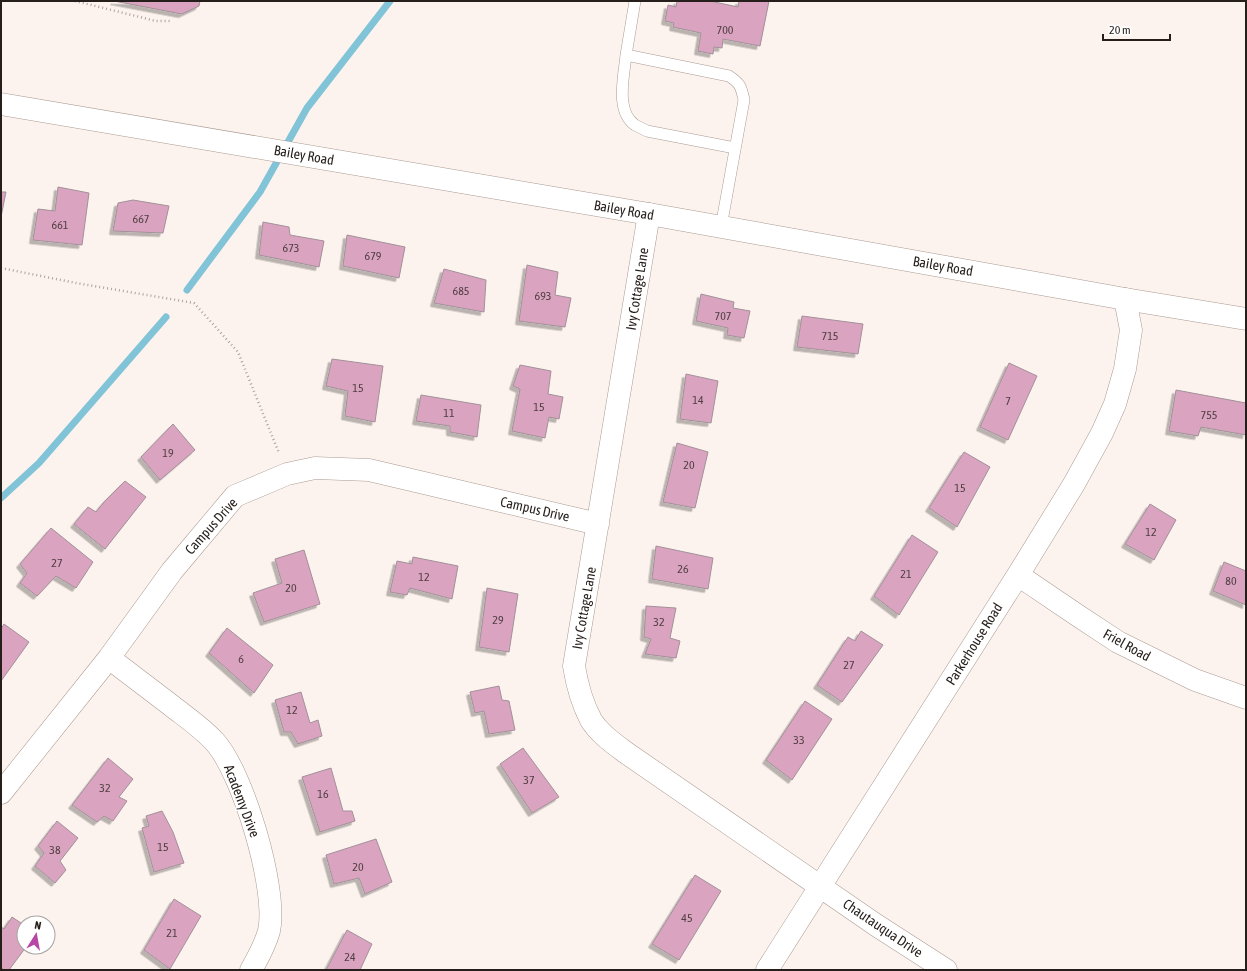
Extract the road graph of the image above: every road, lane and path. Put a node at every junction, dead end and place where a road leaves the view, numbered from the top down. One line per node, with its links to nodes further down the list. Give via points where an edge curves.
1 (75, 1): 3 (path, via 156,21)
2 (635, 1): 4 (lane)
3 (171, 20)
4 (626, 55): 6 (lane, via 622,96 627,114 634,124 647,131); 6 (lane, via 729,76 737,81 741,86 744,100)
5 (1, 104): 7 (street, Bailey Road)
6 (735, 148): 8 (lane)
7 (649, 214): 8 (street, Bailey Road); 13 (street, Ivy Cottage Lane)
8 (722, 227): 10 (street, Bailey Road)
9 (1, 268): 12 (path, via 194,304 238,352)
10 (1125, 299): 11 (street, Bailey Road); 14 (street, Parkerhouse Road, via 1131,330 1125,369 1115,404 1074,484)
11 (1246, 319)
12 (287, 474): 13 (street, Campus Drive, via 315,468 368,470); 15 (street, Campus Drive, via 235,496 172,571)
13 (598, 524): 18 (street, Ivy Cottage Lane, via 574,666 577,683 592,721 608,739 625,752)
14 (1018, 575): 16 (street, Friel Road, via 1118,642 1195,680); 18 (street, Parkerhouse Road)
15 (110, 658): 17 (street, Campus Drive); 19 (street, Academy Drive, via 215,742 233,770 253,821 270,902 268,931)
16 (1246, 698)
17 (1, 793)
18 (820, 886): 20 (street, Parkerhouse Road); 21 (street, Chautauqua Drive)
19 (251, 970)
20 (767, 970)
21 (946, 970)

